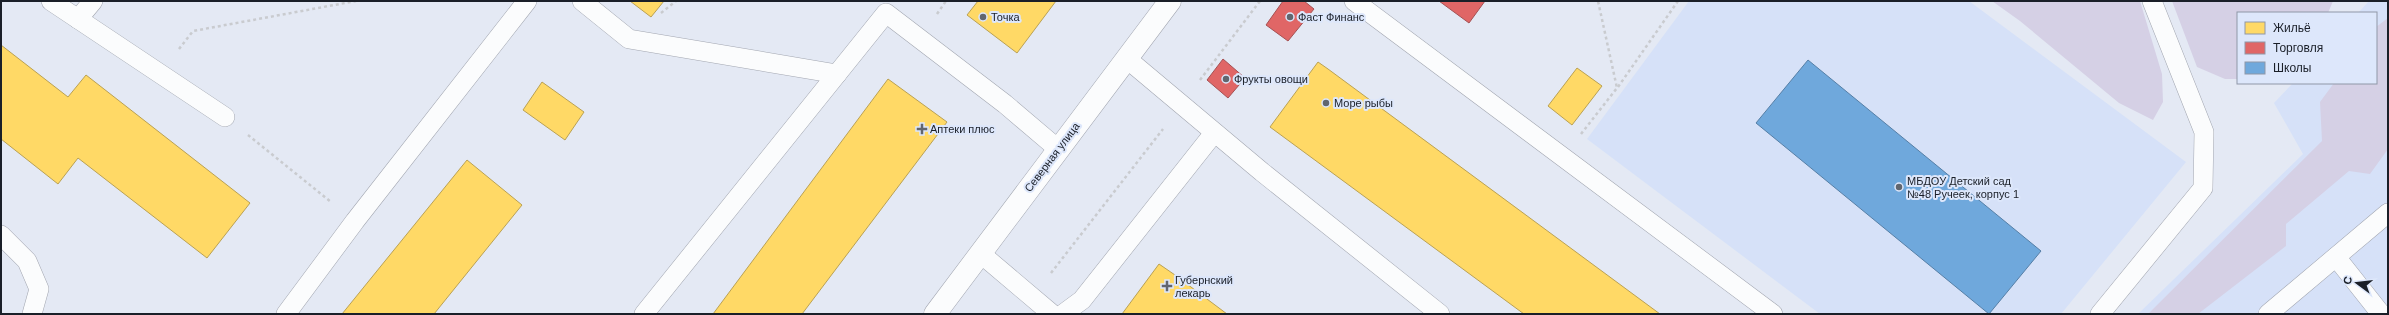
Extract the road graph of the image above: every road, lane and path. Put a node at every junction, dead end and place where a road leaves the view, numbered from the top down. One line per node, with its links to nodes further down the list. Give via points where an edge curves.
1 (51, 1): 12 (lane)
2 (93, 1): 12 (lane)
3 (356, 1): 14 (path, via 193,31)
4 (527, 1): 23 (lane)
5 (582, 1): 15 (lane, via 629,38)
6 (1170, 1): 13 (main road, Северная улица)
7 (1260, 1): 17 (path)
8 (1354, 1): 21 (lane)
9 (1598, 1): 16 (path)
10 (1678, 1): 16 (path)
11 (2152, 1): 36 (lane, via 2204,132 2203,188)
12 (78, 19): 14 (lane)
13 (1126, 58): 17 (lane); 20 (main road, Северная улица)
14 (159, 74): 18 (lane)
15 (837, 74): 20 (lane, via 886,13); 30 (lane)
16 (1617, 88): 21 (path)
17 (1182, 103): 19 (lane); 27 (path)
18 (225, 117): 23 (path)
19 (1214, 133): 33 (lane, via 1082,300); 34 (lane)
20 (1058, 149): 25 (main road, Северная улица)
21 (1563, 156): 35 (lane)
22 (2388, 213): 26 (lane)
23 (355, 221): 29 (lane)
24 (1, 235): 28 (lane, via 27,261 38,289)
25 (980, 253): 27 (lane); 31 (main road, Северная улица)
26 (2336, 257): 37 (lane); 38 (lane)
27 (1032, 298): 32 (lane)
28 (32, 314)
29 (286, 314)
30 (644, 314)
31 (935, 314)
32 (1052, 314)
33 (1063, 314)
34 (1440, 314)
35 (1773, 314)
36 (2100, 314)
37 (2268, 314)
38 (2381, 314)

